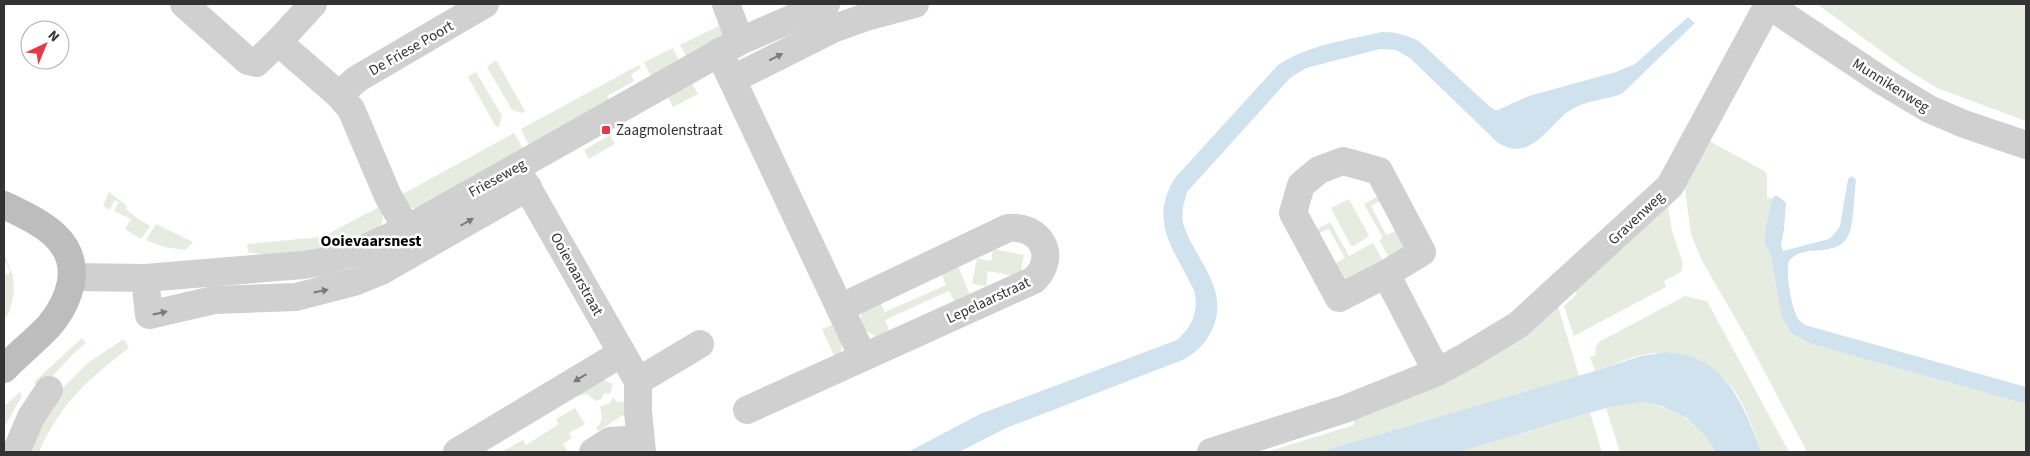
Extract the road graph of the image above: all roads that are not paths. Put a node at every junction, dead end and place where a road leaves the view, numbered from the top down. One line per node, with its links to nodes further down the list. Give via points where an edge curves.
1 (184, 4): 8 (street, via 248,62 256,63)
2 (313, 4): 8 (street)
3 (485, 4): 11 (street, De Friese Poort, via 357,79)
4 (726, 4): 9 (street)
5 (826, 4): 9 (street, Frieseweg)
6 (915, 4): 10 (street, one-way to 6, via 834,28)
7 (1767, 4): 12 (street, Munnikenweg, via 1929,109); 24 (street, Gravenweg, via 1670,186 1518,325)
8 (278, 42): 11 (street)
9 (730, 47): 10 (street); 13 (street, Frieseweg)
10 (733, 79): 19 (street)
11 (339, 95): 15 (street, via 351,109 388,196)
12 (2026, 146)
13 (522, 177): 15 (street, Frieseweg); 18 (street, Frieseweg, one-way to 13, via 149,315 214,300 296,296 331,290 381,271); 21 (street, Ooievaarstraat)
14 (4, 205): 17 (street, via 38,223 59,239 70,255)
15 (407, 229): 18 (street, Frieseweg, via 361,250 322,262)
16 (1386, 274): 16 (street, via 1339,298 1294,213 1302,185 1319,170 1343,161 1378,171 1422,252); 24 (street)
17 (72, 277): 18 (street, Frieseweg); 23 (street, via 66,302 59,313)
18 (145, 278)
19 (840, 308): 22 (street); 22 (street, Lepelaarstraat, via 1008,228 1027,229 1043,243 1045,263 1034,280)
20 (700, 344): 25 (street)
21 (622, 353): 25 (street, Ooievaarstraat); 30 (street, one-way to 30)
22 (863, 357): 27 (street, Lepelaarstraat)
23 (5, 368)
24 (1437, 372): 32 (street, Gravenweg, via 1345,408)
25 (638, 381): 28 (street, Ooievaarstraat)
26 (49, 390): 29 (street, via 31,417)
27 (747, 410)
28 (641, 446): 31 (street, via 610,441)
29 (16, 452)
30 (457, 452)
31 (593, 452)
32 (1211, 452)

